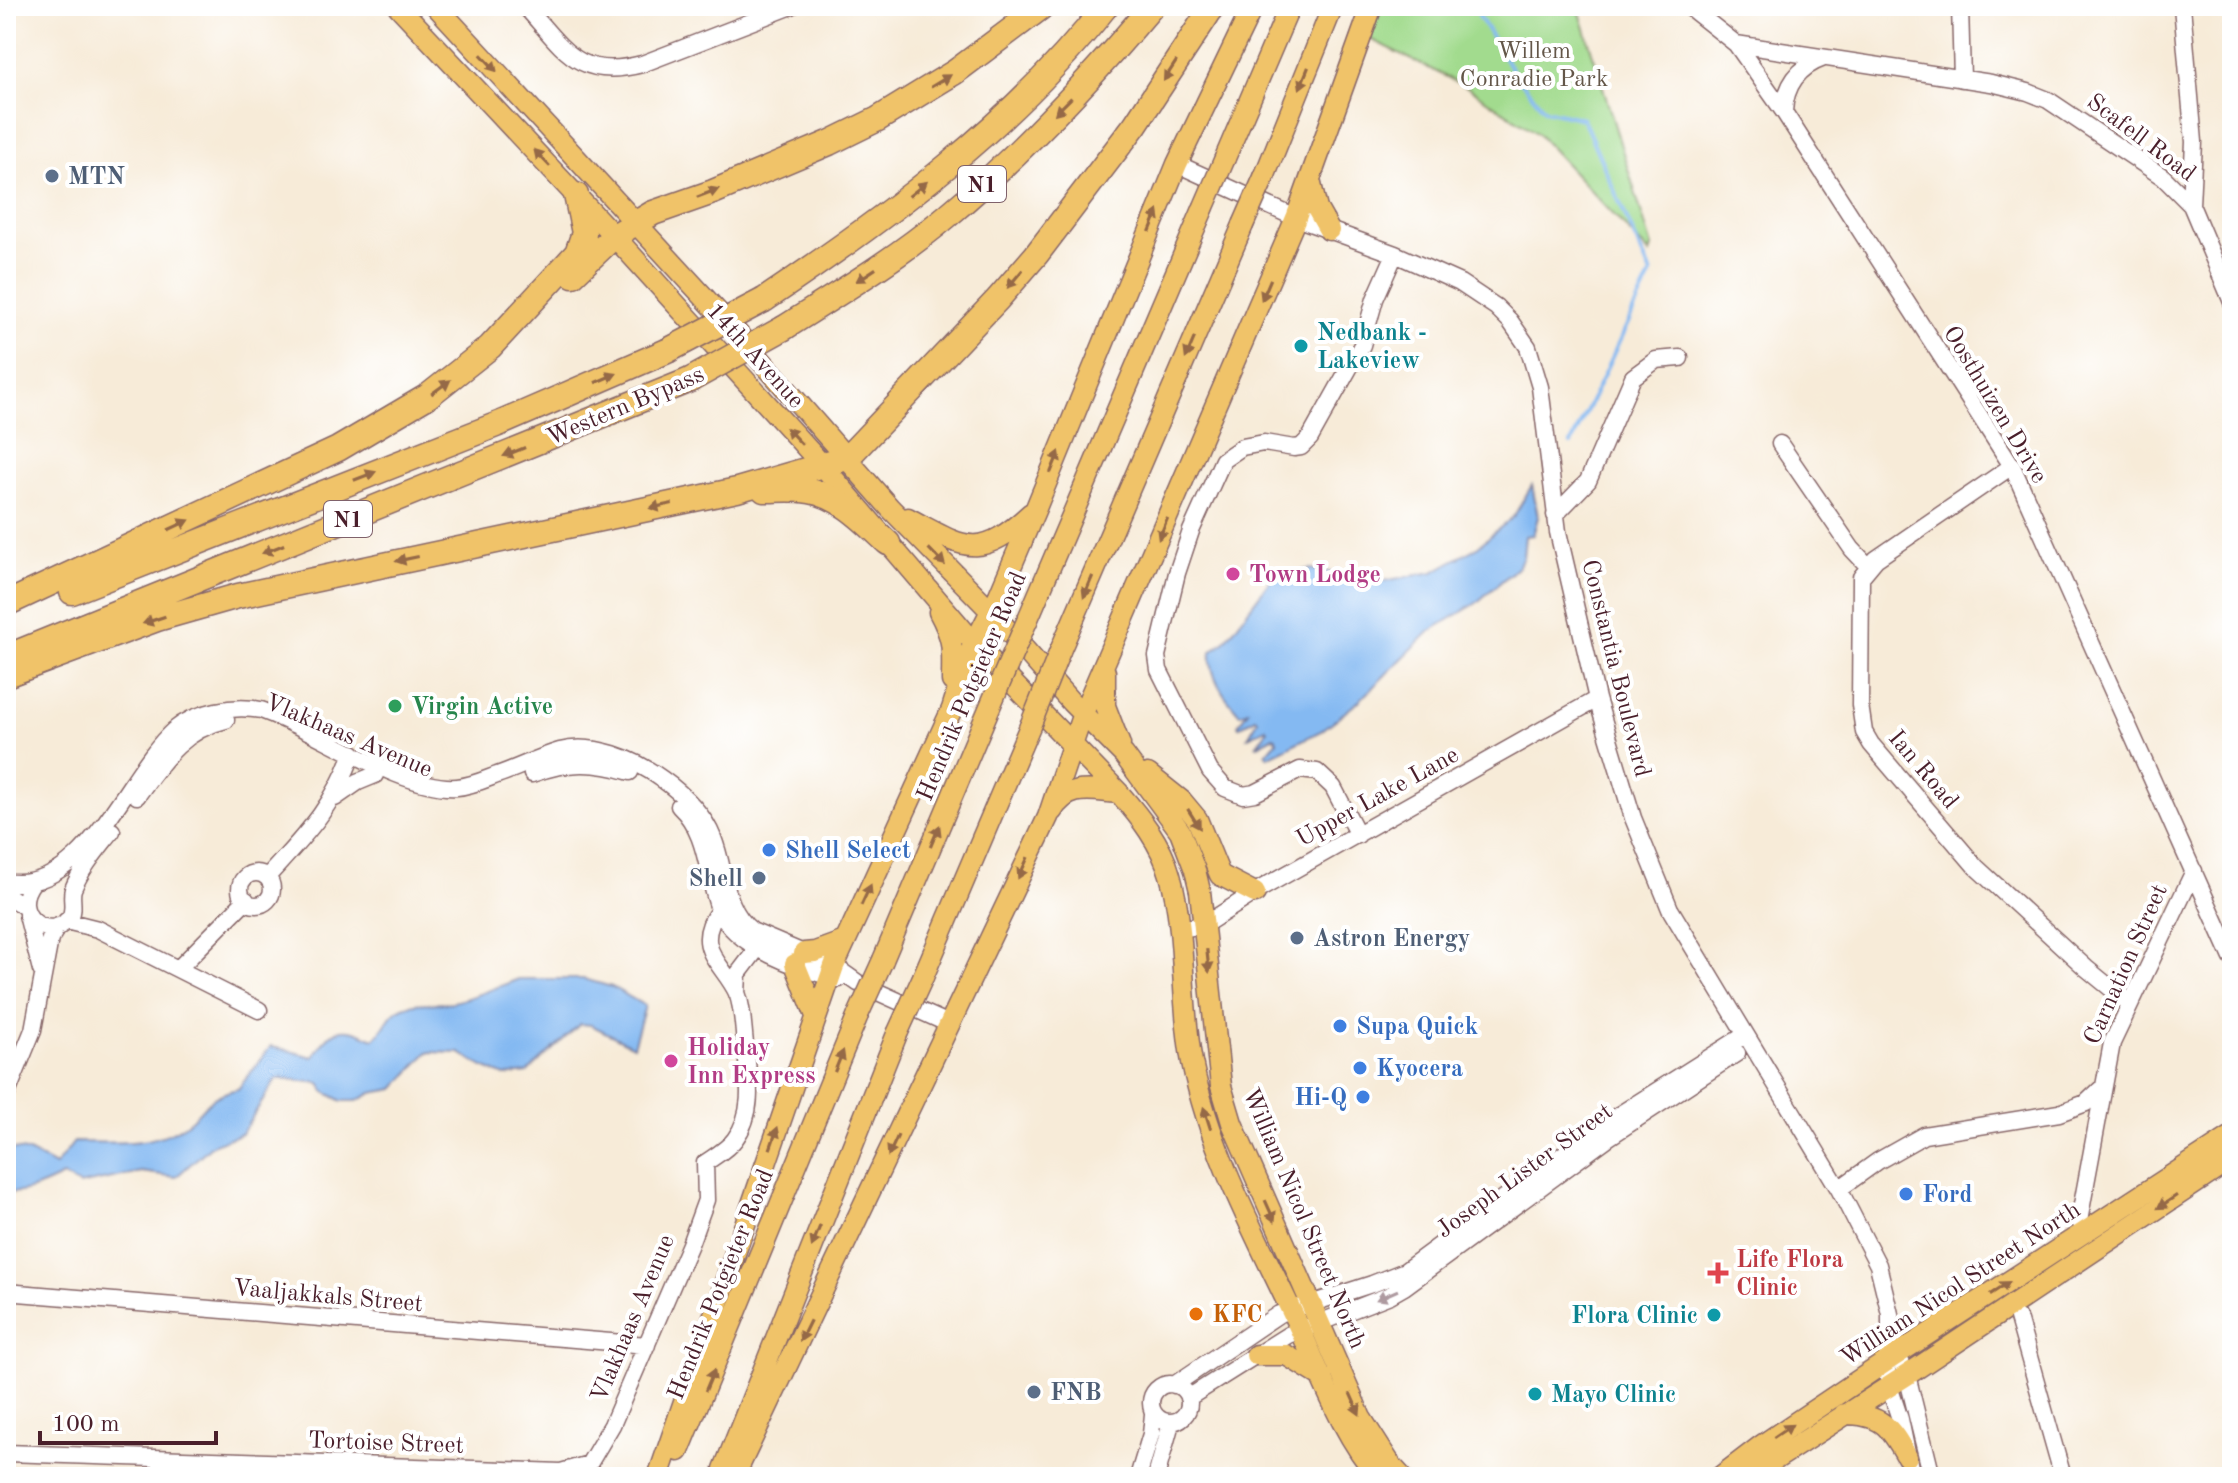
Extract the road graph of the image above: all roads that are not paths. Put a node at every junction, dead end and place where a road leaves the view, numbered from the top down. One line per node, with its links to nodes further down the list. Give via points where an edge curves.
1 (398, 6): 22 (main road, 14th Avenue, one-way to 1)
2 (436, 6): 25 (main road, 14th Avenue, one-way to 25)
3 (525, 6): 4 (street, via 583,64 621,70)
4 (792, 6)
5 (1043, 6): 25 (highway, one-way to 5, via 878,119 955,72)
6 (1106, 6): 45 (highway, Western Bypass / N1, one-way to 6, bridge, via 501,423 667,351 764,300 870,228 983,136 1076,45)
7 (1152, 6): 47 (highway, Western Bypass / N1, one-way to 47, bridge, via 1094,75 947,217 784,328 690,380)
8 (1213, 6): 33 (highway, one-way to 33, via 1135,125 1036,255)
9 (1253, 6): 20 (main road)
10 (1290, 6): 110 (main road, Hendrik Potgieter Road, one-way to 10, bridge, via 858,1015)
11 (1333, 6): 111 (main road, one-way to 111, bridge, via 897,1034)
12 (1372, 6): 21 (main road)
13 (1688, 6): 16 (street, Oosthuizen Drive)
14 (1960, 6): 18 (street)
15 (2182, 6): 23 (street, via 2194,142)
16 (1736, 44): 17 (street, Scafell Road); 19 (street, Oosthuizen Drive)
17 (1824, 58): 18 (street, Scafell Road); 19 (street, via 1794,77)
18 (1962, 79): 23 (street, Scafell Road, via 2015,88 2058,105 2163,177)
19 (1784, 112): 35 (street, Oosthuizen Drive)
20 (1177, 164): 24 (street, Constantia Boulevard); 38 (main road, one-way to 20)
21 (1310, 180): 24 (main road); 26 (main road)
22 (576, 195): 27 (main road, 14th Avenue); 30 (highway, via 582,243)
23 (2191, 205): 29 (street, Scafell Road)
24 (1296, 218): 26 (street, Constantia Boulevard); 48 (main road, one-way to 48)
25 (635, 222): 27 (highway); 33 (main road, 14th Avenue)
26 (1329, 230): 28 (street, Constantia Boulevard)
27 (614, 236): 30 (highway, via 555,292); 34 (main road, 14th Avenue, one-way to 27)
28 (1395, 254): 39 (street, Constantia Boulevard, via 1460,283 1496,307 1528,347 1540,387); 60 (street, via 1358,354 1310,438 1294,448 1264,443 1242,447 1223,460 1191,531 1157,656 1163,681 1218,782 1243,795 1300,770 1317,772 1333,787)
29 (2232, 302)
30 (524, 313): 43 (highway, one-way to 30, via 356,440 462,371)
31 (1680, 358): 39 (street, via 1656,360 1633,377 1588,481)
32 (1780, 444): 41 (street)
33 (847, 458): 34 (highway); 37 (main road, 14th Avenue)
34 (823, 466): 36 (highway); 40 (main road, 14th Avenue)
35 (2012, 466): 41 (street); 61 (street, Oosthuizen Drive)
36 (737, 490): 40 (highway, via 824,494); 49 (highway, one-way to 49, via 238,596 157,619)
37 (890, 508): 38 (main road, via 956,542 977,546 998,541); 44 (main road, 14th Avenue, one-way to 44)
38 (1036, 508): 44 (main road)
39 (1554, 514): 50 (street, Constantia Boulevard)
40 (888, 543): 42 (main road, 14th Avenue)
41 (1868, 566): 81 (street, Ian Road, via 1859,584 1860,705 1871,744 1986,877)
42 (922, 582): 46 (main road, 14th Avenue); 51 (main road, via 946,625 954,654)
43 (6, 604)
44 (990, 610): 46 (main road); 52 (main road, 14th Avenue)
45 (6, 618)
46 (974, 643): 51 (main road); 53 (main road, 14th Avenue)
47 (6, 657)
48 (1105, 664): 52 (main road); 55 (main road, via 1105,706)
49 (6, 675)
50 (1597, 699): 60 (street, Upper Lake Lane); 85 (street, Constantia Boulevard, via 1633,818 1670,909)
51 (952, 709): 73 (main road, one-way to 51)
52 (1083, 713): 53 (main road); 55 (main road, William Nicol Street North)
53 (1071, 743): 57 (main road, William Nicol Street North); 59 (main road)
54 (351, 758): 56 (street, Vlakhaas Avenue); 58 (street); 62 (street, Vlakhaas Avenue, via 261,710 239,708 199,716 173,731 89,842); 66 (street, Vlakhaas Avenue, via 244,717 198,730 178,744 110,833 78,878); 67 (street, Vlakhaas Avenue, via 436,787 470,785 581,748 643,766 695,808 706,824 718,852)
55 (1130, 762): 64 (main road, one-way to 64, via 1157,779 1192,813 1220,875); 70 (main road, William Nicol Street North, via 1184,840)
56 (375, 775): 58 (street); 67 (street, Vlakhaas Avenue, via 412,791 446,796 476,794 562,764 611,765 659,788 687,814)
57 (1119, 793): 59 (main road, via 1072,791); 72 (main road, William Nicol Street North, via 1158,846 1170,874)
58 (332, 800): 77 (street, via 267,877 270,897 256,905 246,900)
59 (1048, 817): 84 (main road, one-way to 84)
60 (1358, 835): 64 (street, Upper Lake Lane)
61 (2194, 871): 76 (street, Oosthuizen Drive); 81 (street, Carnation Street)
62 (40, 880): 63 (street); 66 (street, via 61,883); 68 (street, via 24,898)
63 (6, 882)
64 (1255, 893): 70 (street, Upper Lake Lane)
65 (6, 895): 68 (street)
66 (72, 899): 69 (street, via 71,914); 71 (street)
67 (725, 908): 74 (street, via 739,936); 75 (street, via 752,931); 80 (street, Vlakhaas Avenue, via 710,928 711,955)
68 (26, 911): 69 (street, via 41,926); 79 (street)
69 (62, 924): 71 (street); 79 (street, via 50,939)
70 (1204, 925): 72 (street, Upper Lake Lane); 93 (main road, William Nicol Street North, one-way to 93, via 1221,1086)
71 (98, 929): 77 (street)
72 (1179, 929): 93 (main road, William Nicol Street North, one-way to 72, via 1233,1188 1204,1112 1192,1060)
73 (845, 941): 75 (main road); 78 (main road)
74 (757, 949): 75 (street); 80 (street, via 738,974)
75 (800, 958): 78 (street); 83 (main road)
76 (2232, 958)
77 (178, 969): 82 (street)
78 (832, 971): 83 (main road); 84 (street)
79 (43, 979): 87 (street, via 33,1030)
80 (737, 994): 96 (street, Vlakhaas Avenue, via 749,1104 736,1139 705,1163 706,1200)
81 (2130, 1004): 86 (street, Carnation Street, via 2112,1043)
82 (259, 1010)
83 (816, 1016): 109 (main road, one-way to 83)
84 (949, 1024): 112 (main road, one-way to 112)
85 (1748, 1040): 90 (street, Constantia Boulevard); 93 (street, Joseph Lister Street, via 1606,1123 1405,1271); 95 (street, Joseph Lister Street, one-way to 95, via 1425,1273 1390,1295)
86 (2103, 1087): 90 (street, via 2086,1103 2059,1113 1924,1135); 91 (street, Carnation Street)
87 (6, 1096)
88 (2232, 1136): 97 (main road, William Nicol Street North, one-way to 88)
89 (2232, 1159): 100 (main road, William Nicol Street North, one-way to 100)
90 (1839, 1189): 97 (street, Constantia Boulevard, via 1878,1265 1890,1314)
91 (2079, 1221)
92 (6, 1292): 96 (street, Vaaljakkals Street)
93 (1301, 1306): 95 (main road, William Nicol Street North); 101 (street, Joseph Lister Street, via 1279,1314)
94 (2018, 1318): 121 (street)
95 (1310, 1326): 98 (street, Joseph Lister Street); 99 (main road, William Nicol Street North); 116 (main road, William Nicol Street North, one-way to 116, via 1361,1418)
96 (647, 1345): 108 (street, Vlakhaas Avenue, via 595,1457)
97 (1892, 1352): 100 (street, Constantia Boulevard); 117 (main road, William Nicol Street North, one-way to 97)
98 (1256, 1355): 99 (main road, via 1286,1355); 102 (street, Joseph Lister Street)
99 (1323, 1377): 115 (main road, William Nicol Street North, via 1352,1438)
100 (1898, 1380): 104 (main road, William Nicol Street North); 107 (street); 120 (street)
101 (1174, 1385): 102 (street); 103 (street, via 1153,1393)
102 (1188, 1398): 105 (street, via 1187,1411)
103 (1153, 1414): 105 (street); 113 (street)
104 (1844, 1414): 107 (main road, via 1879,1420); 118 (main road, William Nicol Street North)
105 (1171, 1423): 114 (street)
106 (6, 1453): 108 (street, Tortoise Street)
107 (1907, 1457): 119 (street)
108 (573, 1469)
109 (658, 1477)
110 (668, 1477)
111 (721, 1477)
112 (734, 1477)
113 (1138, 1477)
114 (1156, 1477)
115 (1379, 1477)
116 (1402, 1477)
117 (1720, 1477)
118 (1748, 1477)
119 (1912, 1477)
120 (1932, 1477)
121 (2063, 1477)

